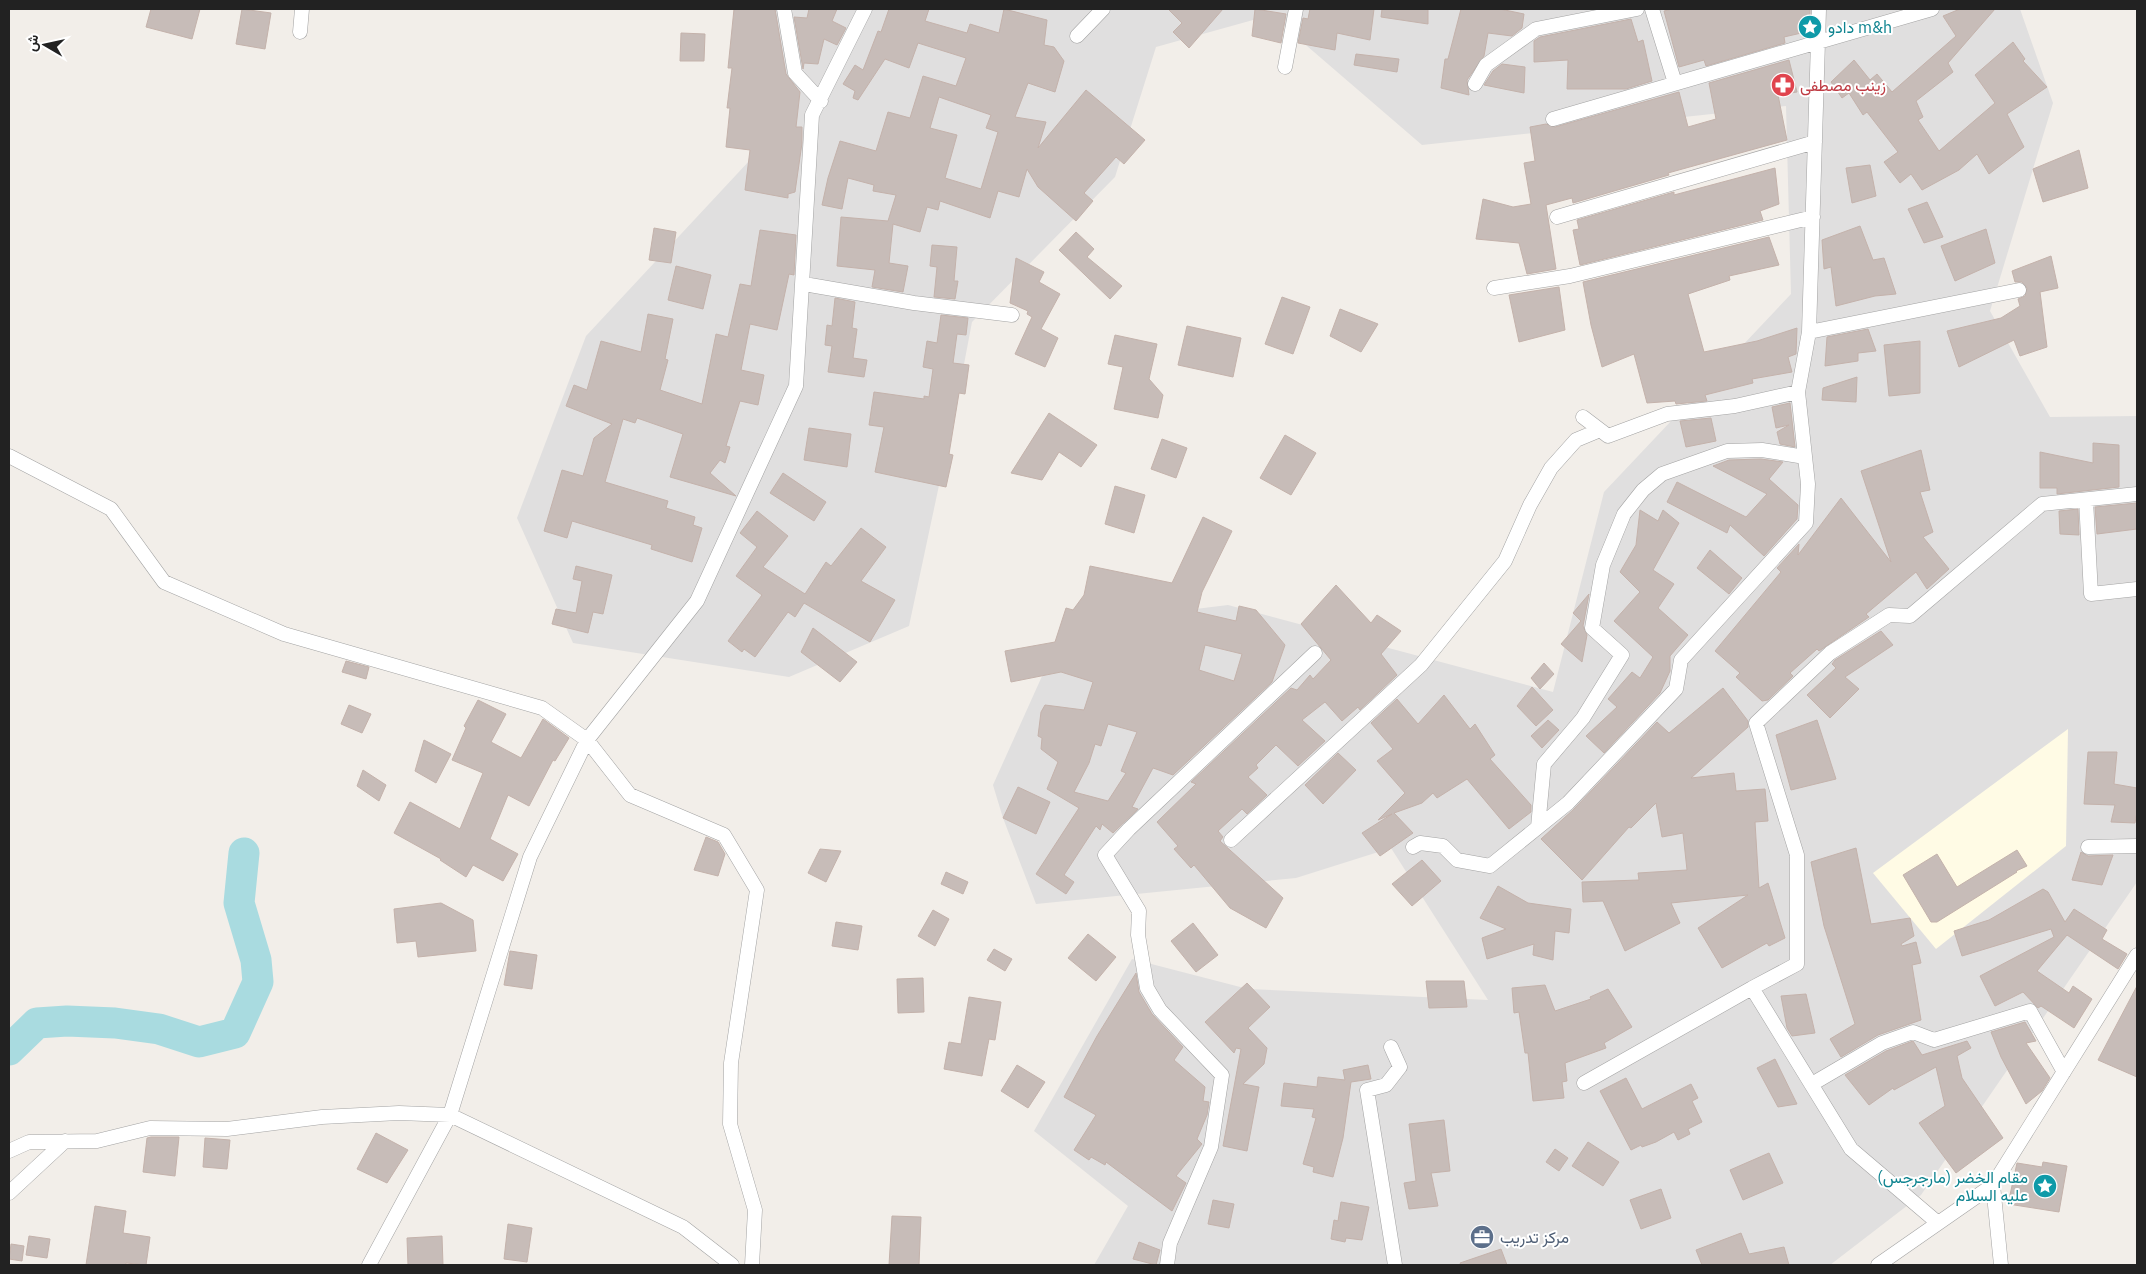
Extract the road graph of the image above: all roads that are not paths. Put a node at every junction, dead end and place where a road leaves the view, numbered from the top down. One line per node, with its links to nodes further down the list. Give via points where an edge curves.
1 (302, 9): 10 (street)
2 (784, 9): 16 (street, via 795,73)
3 (865, 9): 16 (street)
4 (1103, 9): 11 (street)
5 (1296, 9): 13 (street)
6 (1637, 9): 15 (street, via 1536,29 1486,65)
7 (1652, 9): 14 (street)
8 (1819, 9): 12 (street)
9 (1932, 9): 12 (street)
10 (300, 32)
11 (1077, 36)
12 (1819, 41): 14 (street); 18 (street)
13 (1285, 67)
14 (1675, 83): 17 (street)
15 (1475, 84)
16 (821, 100): 21 (street, via 812,115)
17 (1553, 119)
18 (1815, 142): 19 (street); 20 (street)
19 (1557, 217)
20 (1813, 217): 22 (street, via 1570,276); 25 (street)
21 (804, 284): 24 (street); 35 (street, via 796,386 697,601)
22 (1494, 288)
23 (2019, 290): 25 (street)
24 (1012, 316)
25 (1808, 332): 26 (street)
26 (1798, 392): 28 (street, via 1736,406 1667,414 1608,436); 30 (street)
27 (1584, 416): 28 (street)
28 (1600, 430): 37 (street, via 1576,440 1551,468 1505,561 1421,665)
29 (9, 456): 35 (street, via 111,509 164,582 284,634 542,708)
30 (1805, 457): 36 (street, via 1808,484 1806,523 1681,660 1676,689 1568,803); 36 (street, via 1762,450 1727,451 1662,474 1643,490 1624,514 1603,565 1592,628 1622,655 1583,718 1544,764)
31 (2137, 494): 32 (street)
32 (2086, 500): 33 (street, via 2091,594); 42 (street, via 2042,504 1910,616 1889,614 1830,653 1756,723 1797,855 1797,964)
33 (2137, 589)
34 (1316, 653): 56 (street, via 1105,855 1139,911 1138,935 1147,988 1160,1010 1222,1075 1211,1146 1170,1243)
35 (587, 740): 47 (street, via 530,857); 55 (street, via 630,795 724,835 757,890 731,1063 730,1124 755,1210)
36 (1538, 827): 39 (street, via 1490,866 1457,860 1443,846 1420,842)
37 (1231, 840)
38 (2137, 846): 40 (street)
39 (1413, 847)
40 (2088, 847)
41 (2137, 955): 44 (street)
42 (1752, 988): 45 (street); 46 (street)
43 (1391, 1047): 57 (street, via 1400,1067 1386,1085 1367,1090)
44 (2064, 1072): 46 (street, via 2030,1011 1934,1040 1913,1032 1882,1042); 50 (street)
45 (1584, 1083)
46 (1812, 1084): 52 (street, via 1851,1149)
47 (450, 1115): 48 (street, via 399,1113 322,1117 227,1129 150,1128 97,1141); 53 (street); 54 (street, via 683,1227)
48 (65, 1141): 49 (street, via 29,1142); 51 (street)
49 (9, 1151)
50 (1992, 1185): 52 (street); 59 (street)
51 (9, 1193)
52 (1938, 1223): 58 (street)
53 (369, 1265)
54 (732, 1265)
55 (752, 1265)
56 (1167, 1265)
57 (1395, 1265)
58 (1878, 1265)
59 (2001, 1265)

